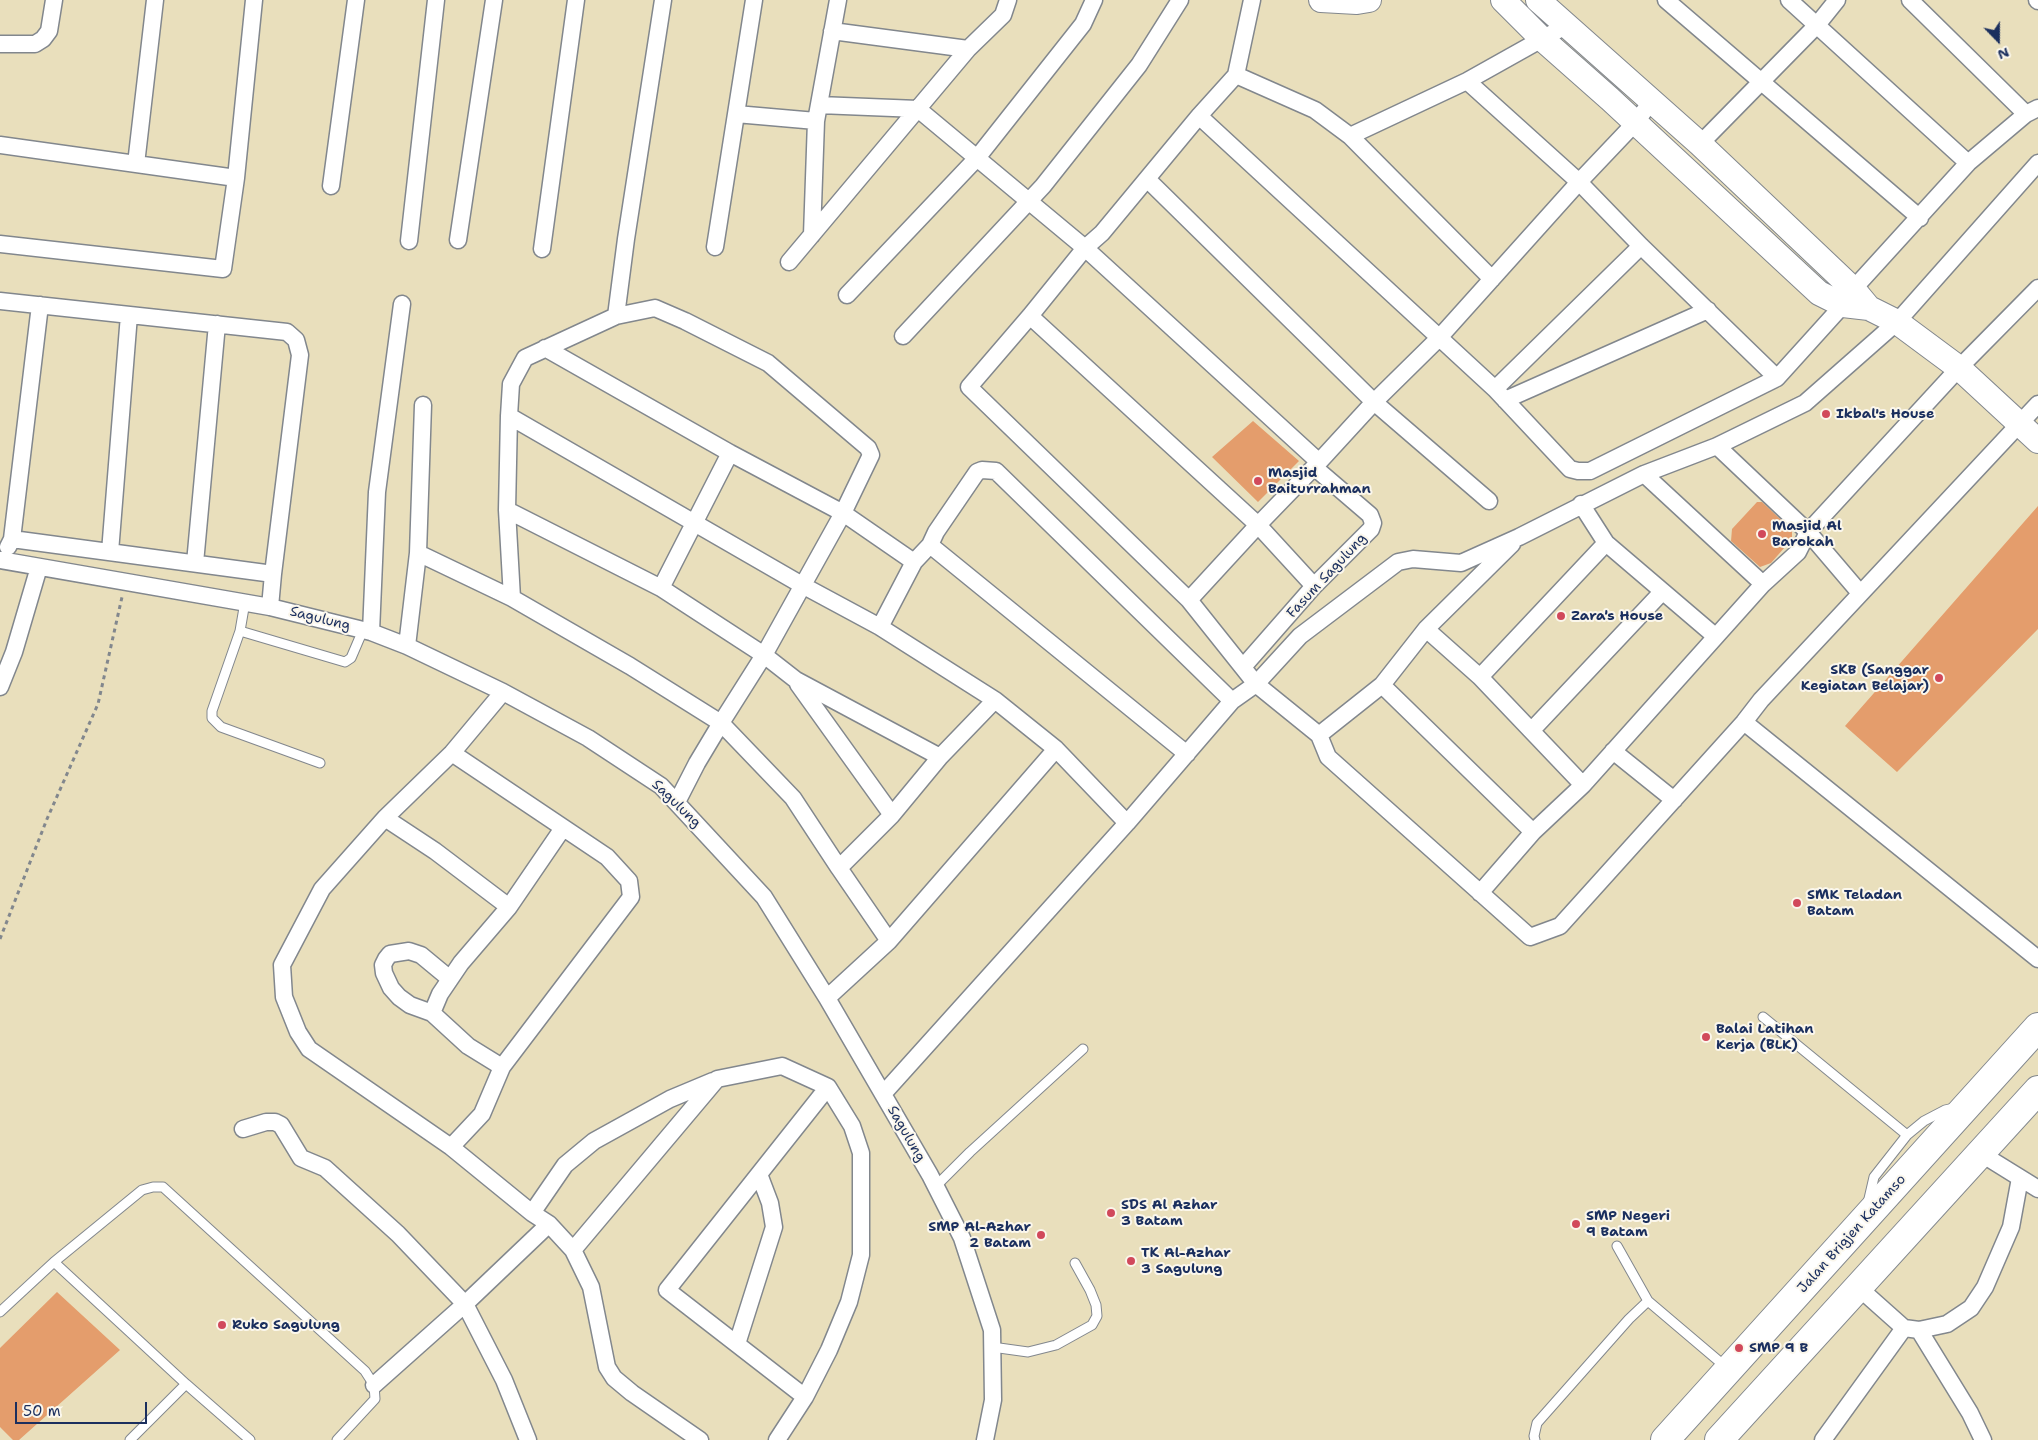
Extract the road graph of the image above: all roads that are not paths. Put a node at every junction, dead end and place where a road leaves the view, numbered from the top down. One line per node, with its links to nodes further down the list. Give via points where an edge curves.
1 (54, 0): 27 (street, via 49,31 44,39 35,44)
2 (155, 0): 45 (street)
3 (254, 0): 46 (street)
4 (356, 0): 49 (street)
5 (436, 0): 54 (street)
6 (494, 0): 53 (street)
7 (576, 0): 59 (street)
8 (663, 0): 70 (street)
9 (754, 0): 36 (street)
10 (838, 0): 25 (street)
11 (1008, 0): 28 (street, via 1003,15)
12 (1094, 0): 42 (street, via 1083,24)
13 (1180, 0): 50 (street, via 1139,65)
14 (1252, 0): 29 (street)
15 (1321, 0): 16 (street)
16 (1369, 0)
17 (1666, 0): 31 (street)
18 (1789, 0): 24 (street)
19 (1837, 0): 24 (street)
20 (1910, 0): 34 (street)
21 (1548, 3): 23 (street)
22 (1514, 4): 26 (street)
23 (1567, 25): 26 (street); 32 (street)
24 (1817, 25): 31 (street); 43 (street)
25 (832, 31): 28 (street); 35 (street)
26 (1541, 38): 30 (street); 38 (street)
27 (0, 44)
28 (968, 48): 33 (street)
29 (1236, 75): 37 (street); 39 (street, via 1315,110)
30 (1467, 81): 39 (street); 48 (street)
31 (1761, 83): 40 (street); 51 (street)
32 (1651, 102): 38 (street); 40 (street)
33 (918, 109): 35 (street); 42 (street); 52 (street)
34 (2032, 111): 43 (street)
35 (817, 113): 36 (street); 52 (street)
36 (736, 114): 57 (street)
37 (1199, 116): 47 (street); 75 (street)
38 (1636, 123): 48 (street); 63 (street, via 1819,293)
39 (1350, 136): 61 (street)
40 (1700, 144): 63 (street)
41 (0, 145): 45 (street)
42 (977, 158): 50 (street); 64 (street)
43 (1968, 163): 51 (street)
44 (2038, 163): 72 (street)
45 (136, 164): 46 (street)
46 (236, 178): 55 (street, via 223,269)
47 (1147, 179): 58 (street, via 1102,233); 80 (street)
48 (1579, 182): 56 (street); 61 (street)
49 (331, 186)
50 (1029, 201): 58 (street); 74 (street)
51 (1920, 218): 63 (street)
52 (812, 235): 60 (street)
53 (458, 240)
54 (409, 241)
55 (0, 244)
56 (1641, 246): 68 (street); 79 (street)
57 (715, 247)
58 (1085, 248): 71 (street); 88 (street)
59 (542, 249)
60 (789, 262)
61 (1492, 279): 75 (street)
62 (2038, 288): 77 (street)
63 (1845, 290): 72 (street, via 1869,308); 78 (street)
64 (847, 295)
65 (0, 301): 67 (street)
66 (402, 304): 121 (street, via 377,492)
67 (40, 305): 69 (street); 98 (street)
68 (1708, 310): 78 (street); 79 (street)
69 (129, 315): 73 (street); 101 (street)
70 (616, 316): 76 (street); 93 (street, via 654,308 768,363 868,448 871,455)
71 (1030, 316): 95 (street); 115 (street, via 969,387)
72 (1897, 322): 77 (street); 86 (street, via 1805,403)
73 (217, 324): 105 (street); 107 (street, via 287,332 296,340 300,355)
74 (903, 336)
75 (1438, 339): 79 (street); 80 (street)
76 (545, 348): 83 (street, via 525,358 511,384); 87 (street)
77 (1959, 368): 84 (street); 96 (street)
78 (1777, 378): 79 (street, via 1590,471 1570,469)
79 (1500, 394)
80 (1374, 402): 88 (street); 90 (street)
81 (2038, 404): 84 (street)
82 (423, 405): 102 (street)
83 (509, 416): 92 (street); 94 (street)
84 (2020, 424): 85 (street); 113 (street)
85 (2038, 441)
86 (1717, 446): 89 (street); 96 (street)
87 (730, 453): 93 (street); 94 (street)
88 (1317, 464): 95 (street); 110 (street, Fasum Sagulung, via 1370,515 1372,523 1371,529)
89 (1644, 474): 91 (street); 108 (street)
90 (1489, 501)
91 (1581, 504): 97 (street); 99 (street)
92 (507, 510): 111 (street); 114 (street)
93 (843, 514): 104 (street); 109 (street)
94 (695, 523): 109 (street); 111 (street)
95 (1258, 525): 110 (street); 115 (street)
96 (1808, 532): 108 (street, via 1798,552); 113 (street)
97 (1519, 537): 119 (street); 128 (street, via 1460,563 1413,559 1398,562 1300,636)
98 (12, 539): 101 (street); 103 (street)
99 (1606, 544): 112 (street); 126 (street)
100 (930, 545): 104 (street); 133 (street, via 977,472 996,471); 141 (street)
101 (110, 552): 105 (street)
102 (418, 552): 114 (street); 123 (street)
103 (1, 560): 106 (street, Sagulung)
104 (914, 562): 118 (street)
105 (195, 563): 107 (street)
106 (39, 567): 116 (street, Sagulung); 130 (street)
107 (273, 574): 117 (street)
108 (1763, 584): 122 (street)
109 (802, 585): 118 (street); 124 (street)
110 (1314, 586): 125 (street, Fasum Sagulung)
111 (661, 588): 124 (street)
112 (1662, 592): 122 (street); 136 (street)
113 (1860, 594): 134 (street)
114 (512, 598): 135 (street)
115 (1189, 600): 125 (street)
116 (246, 602): 117 (street, Sagulung); 120 (lane)
117 (270, 607): 121 (street, Sagulung)
118 (880, 626): 132 (street)
119 (1426, 629): 126 (street); 129 (street)
120 (240, 631): 121 (lane, via 345,662 351,658); 143 (lane, via 212,711 215,722)
121 (367, 631): 123 (street, Sagulung)
122 (1715, 636): 139 (street)
123 (407, 646): 131 (street, Sagulung)
124 (764, 655): 127 (street); 135 (street)
125 (1244, 667): 128 (street)
126 (1480, 677): 136 (street)
127 (796, 680): 142 (street); 147 (street)
128 (1256, 684): 133 (street); 137 (street)
129 (1382, 685): 137 (street); 151 (street)
130 (0, 687)
131 (503, 692): 140 (street); 146 (street, Sagulung, via 588,738 661,786)
132 (995, 700): 138 (street); 142 (street)
133 (1232, 701): 141 (street)
134 (1744, 722): 145 (street); 156 (street)
135 (722, 723): 146 (street); 152 (street, via 794,798)
136 (1532, 730): 144 (street)
137 (1319, 735): 153 (street, via 1328,757)
138 (1056, 749): 149 (street); 155 (street)
139 (1613, 752): 144 (street); 145 (street)
140 (452, 753): 148 (street); 150 (street)
141 (1187, 754): 149 (street)
142 (940, 756): 147 (street)
143 (320, 763)
144 (1583, 784): 151 (street)
145 (1674, 800): 153 (street, via 1560,926 1530,937)
146 (678, 802): 158 (street, Sagulung, via 764,897)
147 (892, 815): 152 (street)
148 (385, 818): 154 (street); 171 (street, via 322,889 282,965 284,997 298,1032 309,1049)
149 (1127, 823): 167 (street)
150 (563, 828): 154 (street); 163 (street, via 607,857 629,881 631,897)
151 (1533, 832): 153 (street)
152 (839, 868): 155 (street)
153 (1480, 893)
154 (509, 906): 157 (street)
155 (889, 941): 158 (street)
156 (2038, 959)
157 (450, 979): 159 (street); 159 (street, via 421,955 409,951 390,954 383,965 391,988 399,997)
158 (827, 998): 167 (street, Sagulung)
159 (432, 1013): 163 (street, via 468,1046)
160 (1762, 1017): 170 (lane)
161 (2038, 1027): 168 (highway, Jalan Brigjen Katamso)
162 (1083, 1049): 175 (lane)
163 (502, 1067): 171 (street, via 482,1114)
164 (717, 1079): 165 (street, via 782,1066); 177 (street, via 670,1099 594,1141 565,1165); 181 (street)
165 (828, 1087): 173 (street); 194 (street, via 852,1126 861,1153 861,1255 849,1302)
166 (2038, 1090): 172 (highway)
167 (883, 1094): 175 (street, Sagulung)
168 (1968, 1104): 170 (lane, via 1924,1121); 178 (highway, Jalan Brigjen Katamso)
169 (243, 1129): 186 (street, via 266,1122 281,1125 301,1158 325,1168 398,1234)
170 (1908, 1135): 178 (lane, via 1874,1177)
171 (451, 1147): 177 (street)
172 (1980, 1153): 174 (street); 184 (highway)
173 (760, 1174): 189 (street, via 774,1227); 189 (street, via 667,1290)
174 (2020, 1178): 176 (street); 188 (street, via 2011,1227 1985,1287 1971,1308 1947,1324)
175 (936, 1186): 190 (street, Sagulung, via 962,1238 992,1330)
176 (2038, 1189)
177 (532, 1214): 179 (street)
178 (1866, 1218): 191 (highway, Jalan Brigjen Katamso)
179 (549, 1224): 181 (street); 186 (street)
180 (1618, 1246): 185 (lane)
181 (573, 1250): 199 (street, via 590,1287 608,1367 614,1378)
182 (54, 1262): 187 (lane); 192 (lane); 193 (lane, via 142,1190 163,1187 365,1371)
183 (1075, 1263): 190 (lane, via 1096,1305 1097,1316 1092,1324 1056,1345 1028,1352)
184 (1858, 1287): 188 (street); 204 (highway)
185 (1648, 1301): 191 (lane); 202 (lane, via 1537,1423)
186 (465, 1304): 193 (street); 198 (street, via 504,1380)
187 (0, 1312)
188 (1912, 1329): 205 (street); 206 (street, via 1970,1412)
189 (737, 1344): 194 (street)
190 (992, 1347): 201 (street, Sagulung, via 993,1400)
191 (1729, 1369): 203 (highway, Jalan Brigjen Katamso)
192 (186, 1384): 195 (lane); 196 (lane)
193 (374, 1385): 197 (lane, via 375,1399)
194 (805, 1398): 200 (street)
195 (130, 1440)
196 (250, 1440)
197 (337, 1440)
198 (528, 1440)
199 (700, 1440)
200 (777, 1440)
201 (985, 1440)
202 (1536, 1440)
203 (1665, 1440)
204 (1719, 1440)
205 (1822, 1440)
206 (1983, 1440)

